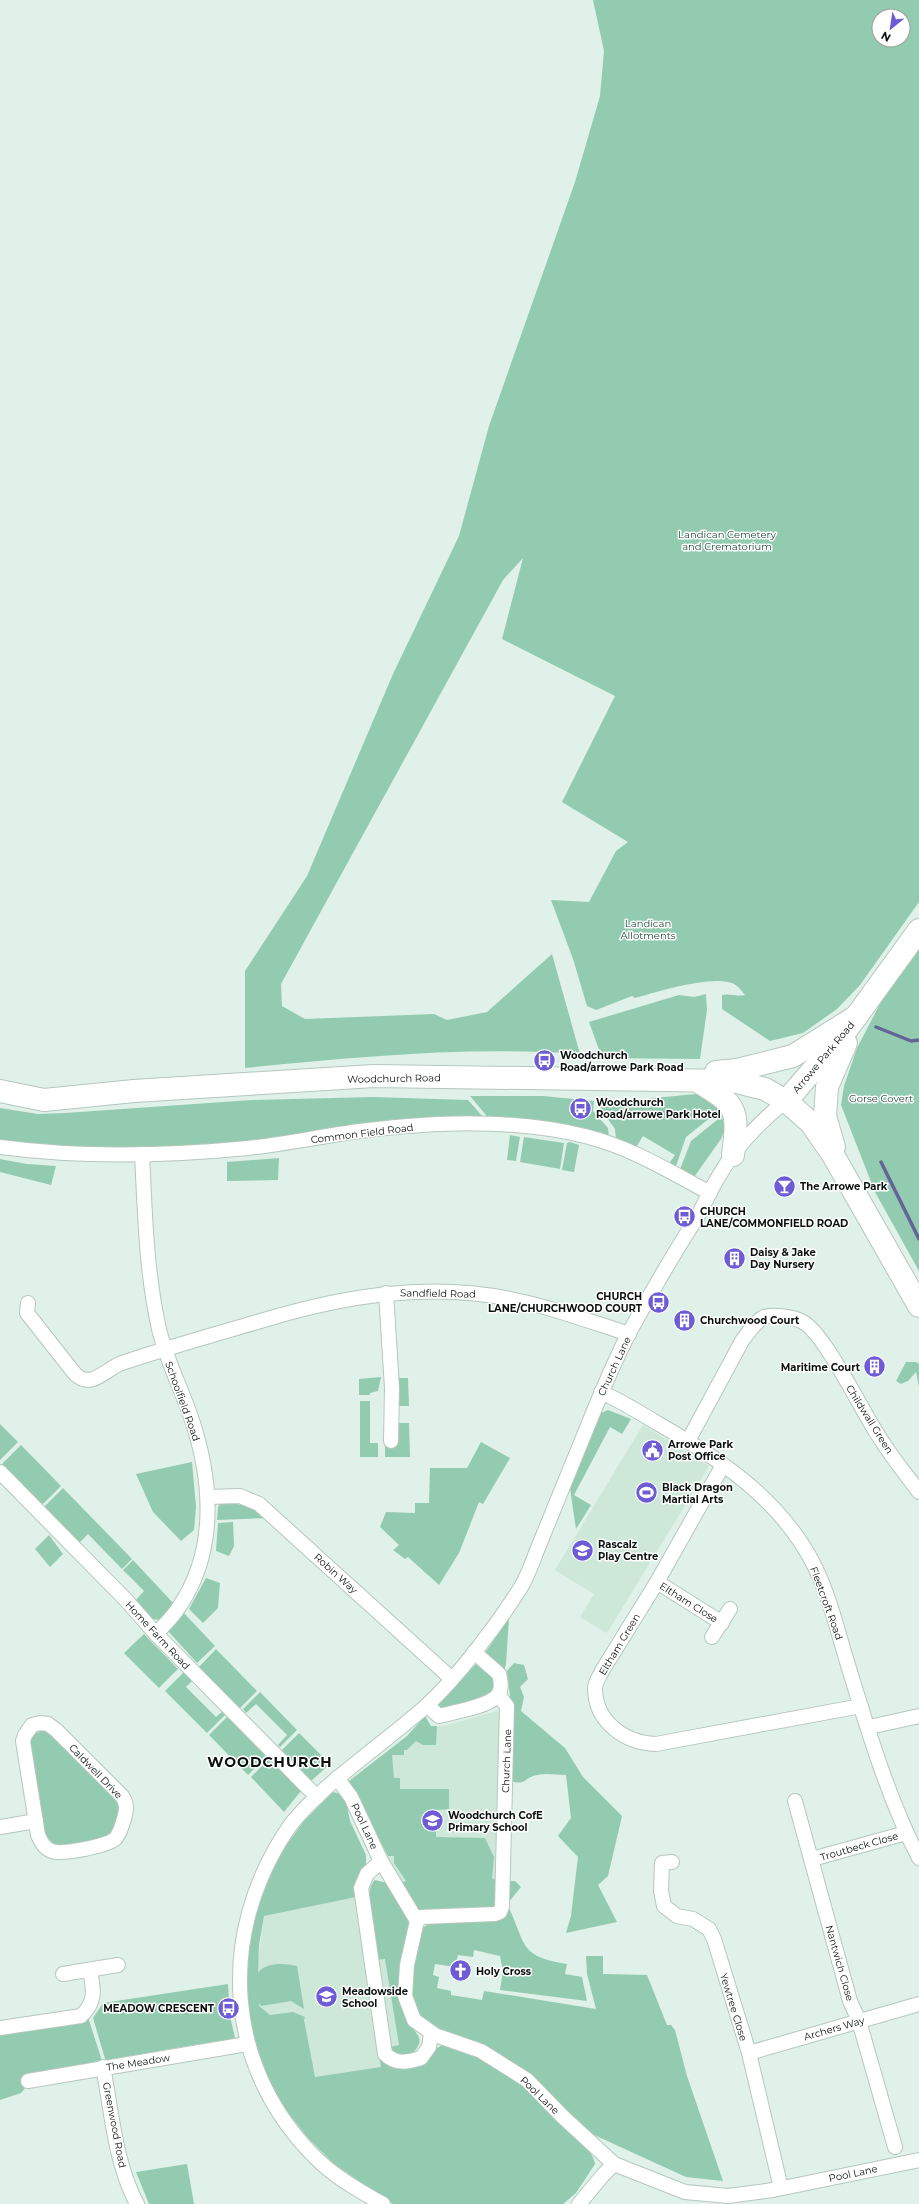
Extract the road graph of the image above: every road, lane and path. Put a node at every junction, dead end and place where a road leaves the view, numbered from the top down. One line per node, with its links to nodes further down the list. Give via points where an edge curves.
1 (919, 930): 2 (main road, Arrowe Park Road)
2 (857, 1016): 3 (main road, via 793,1056 737,1070); 6 (main road, Arrowe Park Road); 10 (main road, via 827,1087 825,1116)
3 (635, 1080): 4 (main road, Woodchurch Road); 5 (main road, Woodchurch Road, via 374,1076 134,1091 44,1100)
4 (697, 1081): 6 (main road, Woodchurch Road, via 733,1081 765,1089); 9 (main road, via 726,1098 734,1111 736,1130)
5 (0, 1091)
6 (786, 1101): 9 (street, Church Lane, via 765,1118); 10 (main road, Arrowe Park Road, via 811,1123)
7 (0, 1148): 8 (street, Common Field Road, via 68,1154)
8 (142, 1154): 11 (street, Common Field Road, via 247,1148 361,1131 455,1123 508,1125 562,1131 612,1143 676,1173); 16 (street, Schoolfield Road, via 148,1262)
9 (733, 1155): 11 (street, Church Lane)
10 (839, 1166): 14 (main road, Arrowe Park Road)
11 (710, 1193): 15 (street, Church Lane)
12 (386, 1292): 15 (street, Sandfield Road, via 448,1291 510,1299 578,1316); 16 (street, Sandfield Road, via 266,1319); 18 (street, Sandfield Road, via 392,1388)
13 (28, 1303): 16 (street, Sandfield Road, via 27,1313 75,1374 85,1380 96,1380 120,1364)
14 (919, 1306)
15 (629, 1334): 17 (street, Church Lane)
16 (165, 1349): 23 (street, Schoolfield Road, via 198,1439)
17 (601, 1392): 19 (street, Fleetcroft Road); 29 (street, Church Lane, via 523,1584)
18 (391, 1441)
19 (688, 1441): 20 (street, Fleetcroft Road); 22 (street, Childwall Green, via 742,1341 752,1328 764,1317 791,1319 803,1322 822,1342 878,1435)
20 (723, 1465): 24 (street, Eltham Green); 33 (street, Fleetcroft Road, via 740,1476 780,1513 816,1568)
21 (0, 1472): 27 (street, Home Farm Road)
22 (919, 1492)
23 (208, 1497): 27 (street, Schoolfield Road, via 204,1550 199,1567 180,1605); 30 (street, Robin Way, via 240,1496 259,1504)
24 (657, 1582): 26 (street, Eltham Close); 33 (street, Eltham Green, via 595,1686 598,1707 619,1734 642,1744 656,1744)
25 (730, 1608): 26 (street)
26 (722, 1623): 28 (street)
27 (156, 1634): 37 (street, Home Farm Road)
28 (712, 1637)
29 (474, 1652): 30 (street, Church Lane); 31 (street, via 499,1674 501,1684)
30 (452, 1679): 32 (street, Church Lane)
31 (498, 1695): 32 (street, via 487,1703 440,1716); 46 (street, Church Lane, via 508,1706 502,1907 500,1912 494,1914 441,1914 420,1917)
32 (427, 1705): 36 (street, Church Lane)
33 (861, 1706): 35 (street, Fleetcroft Road)
34 (919, 1716): 35 (street)
35 (869, 1727): 41 (street, Fleetcroft Road)
36 (337, 1778): 37 (street, Church Lane); 45 (street, Pool Lane, via 351,1797)
37 (317, 1796): 54 (street, via 290,1825 274,1850 260,1880 242,1940 241,2012)
38 (795, 1801): 44 (street, Nantwich Close)
39 (36, 1821): 39 (street, Caldwell Drive, via 23,1741 32,1725 40,1723 56,1730 122,1796 126,1808 115,1838 105,1845 59,1852 47,1849 42,1843); 40 (street)
40 (0, 1827)
41 (911, 1835): 42 (street, Fleetcroft Road); 44 (street, Troutbeck Close)
42 (919, 1858)
43 (665, 1859): 55 (street, Yewtree Close, via 661,1891 664,1906 677,1916 693,1919 709,1929)
44 (812, 1860): 51 (street, Nantwich Close, via 850,2001)
45 (381, 1861): 46 (street, Pool Lane); 53 (street, via 367,1874 360,1888 385,2054 401,2062 421,2058 429,2047)
46 (417, 1921): 53 (street, Pool Lane, via 407,1965 405,1996 414,2020)
47 (118, 1965): 48 (street)
48 (90, 1970): 49 (street); 52 (street, via 94,1997 81,2016)
49 (63, 1974)
50 (919, 2004): 51 (street, Archers Way)
51 (859, 2021): 55 (street, Archers Way); 58 (street, Nantwich Close)
52 (0, 2028)
53 (432, 2034): 60 (street, Pool Lane, via 481,2051 527,2080)
54 (247, 2044): 56 (street, The Meadow); 63 (street, via 262,2082 289,2127 321,2163 350,2186)
55 (749, 2053): 61 (street, Yewtree Close)
56 (103, 2067): 57 (street, The Meadow); 62 (street, Greenwood Road, via 118,2154 130,2192)
57 (28, 2081)
58 (894, 2147)
59 (919, 2160): 61 (street, Pool Lane)
60 (614, 2164): 61 (street, Pool Lane, via 685,2192 728,2196); 64 (street)
61 (776, 2194)
62 (137, 2204)
63 (382, 2204)
64 (579, 2204)

